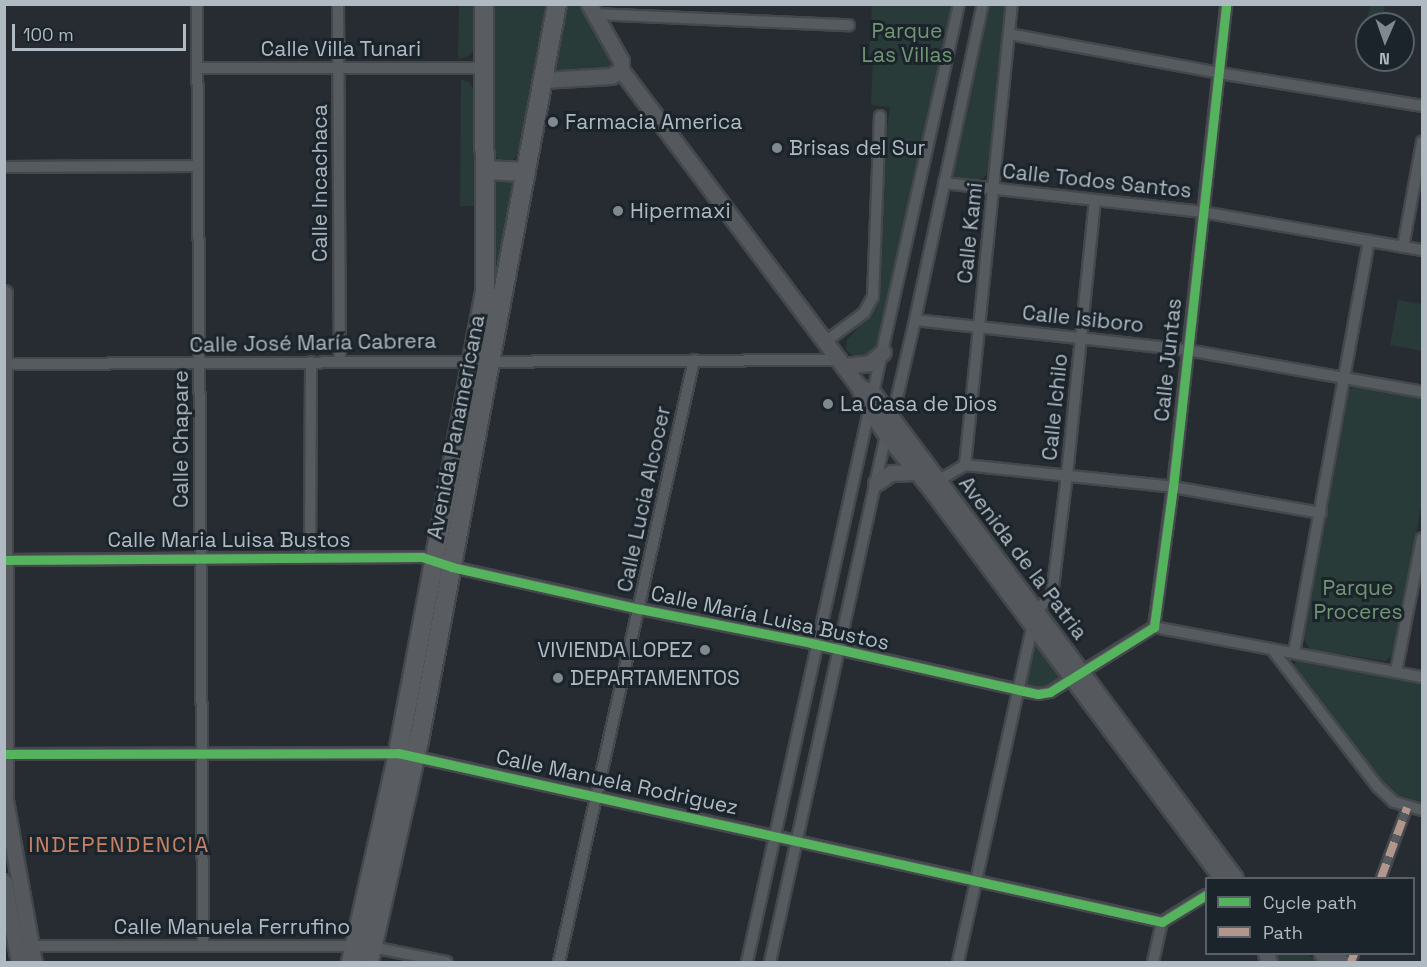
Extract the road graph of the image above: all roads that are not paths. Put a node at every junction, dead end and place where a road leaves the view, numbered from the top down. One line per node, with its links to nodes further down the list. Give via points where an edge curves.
1 (197, 4): 12 (street, Calle Chapare)
2 (338, 4): 13 (street, Calle Incachaca)
3 (484, 4): 14 (main road, Avenida Panamericana)
4 (557, 4): 17 (main road, Avenida Panamericana)
5 (959, 4): 38 (street)
6 (983, 4): 25 (street)
7 (1012, 4): 11 (street, Calle Kami)
8 (1226, 4): 16 (street, Calle Juntas)
9 (591, 9): 10 (street); 15 (main road, Avenida de la Patria, via 621,61)
10 (849, 25)
11 (1009, 34): 16 (street); 26 (street, Calle Kami)
12 (198, 68): 13 (street, Calle Villa Tunari); 21 (street, Calle Chapare)
13 (339, 68): 14 (street, Calle Villa Tunari); 41 (street, Calle Incachaca)
14 (484, 68): 23 (main road, Avenida Panamericana)
15 (621, 70): 17 (main road, via 610,76); 36 (main road, Avenida de la Patria)
16 (1220, 73): 18 (street); 28 (street, Calle Juntas)
17 (543, 80): 24 (main road, Avenida Panamericana)
18 (1422, 106)
19 (880, 116): 36 (street, via 873,297 864,312)
20 (1422, 142): 30 (street)
21 (197, 166): 22 (street); 45 (street, Calle Chapare)
22 (4, 167)
23 (485, 170): 24 (main road); 39 (main road, Avenida Panamericana)
24 (526, 172): 39 (main road, Avenida Panamericana)
25 (944, 183): 26 (street, Calle Todos Santos); 33 (street)
26 (994, 189): 27 (street, Calle Todos Santos); 34 (street, Calle Kami)
27 (1095, 200): 28 (street, Calle Todos Santos); 35 (street, Calle Ichilo)
28 (1202, 212): 29 (street, Calle Todos Santos); 37 (street, Calle Juntas)
29 (1369, 241): 30 (street, Calle Todos Santos); 46 (street)
30 (1403, 247): 31 (street, Calle Todos Santos)
31 (1422, 250)
32 (4, 293): 44 (main road)
33 (915, 320): 34 (street, Calle Isiboro); 51 (street)
34 (979, 327): 35 (street, Calle Isiboro); 53 (street, Calle Kami)
35 (1082, 338): 37 (street, Calle Isiboro); 55 (street, Calle Ichilo)
36 (825, 342): 43 (main road, Avenida de la Patria)
37 (1187, 350): 46 (street, Calle Isiboro); 58 (street, Calle Juntas)
38 (883, 352): 43 (main road, via 870,363); 49 (street)
39 (483, 360): 40 (street, Calle José María Cabrera); 41 (street, Calle José María Cabrera); 64 (main road, Avenida Panamericana)
40 (694, 360): 43 (street, Calle José María Cabrera); 65 (street, Calle Lucia Alcocer)
41 (340, 362): 42 (street, Calle José María Cabrera)
42 (311, 363): 45 (street, Calle José María Cabrera); 61 (street)
43 (841, 363): 47 (main road, Avenida de la Patria)
44 (5, 364): 45 (street, Calle José María Cabrera); 63 (main road)
45 (200, 364): 62 (street, Calle Chapare)
46 (1345, 378): 48 (street, Calle Isiboro); 59 (street)
47 (858, 386): 49 (main road, Avenida de la Patria); 50 (main road, Avenida de la Patria)
48 (1422, 392)
49 (873, 393): 50 (street); 51 (main road, Avenida de la Patria)
50 (870, 411): 52 (main road, Avenida de la Patria); 68 (street)
51 (892, 419): 52 (street); 57 (main road, Avenida de la Patria)
52 (886, 435): 54 (main road, Avenida de la Patria); 56 (street)
53 (964, 465): 55 (street); 57 (street)
54 (917, 472): 56 (main road, via 891,473); 57 (main road, Avenida de la Patria)
55 (1067, 476): 58 (street); 66 (street, Calle Ichilo, via 1052,596)
56 (876, 483): 70 (street)
57 (934, 484): 66 (main road, Avenida de la Patria)
58 (1173, 487): 59 (street); 67 (street, Calle Juntas)
59 (1321, 513): 71 (street)
60 (1422, 538): 72 (street)
61 (310, 556): 62 (street, Calle Maria Luisa Bustos); 64 (street, Calle Maria Luisa Bustos, via 422,557)
62 (201, 558): 63 (street, Calle Maria Luisa Bustos); 76 (street, Calle Chapare)
63 (5, 560): 77 (main road)
64 (444, 564): 65 (street, Calle María Luisa Bustos); 78 (main road, Avenida Panamericana)
65 (640, 609): 68 (street, Calle María Luisa Bustos); 79 (street, Calle Lucia Alcocer)
66 (1034, 619): 73 (main road, Avenida de la Patria); 75 (street)
67 (1154, 627): 69 (street); 73 (street)
68 (818, 645): 70 (street, Calle María Luisa Bustos); 82 (street)
69 (1272, 649): 71 (street); 80 (street, via 1378,787)
70 (839, 650): 75 (street, Calle María Luisa Bustos); 83 (street)
71 (1294, 654): 72 (street)
72 (1396, 672): 74 (street)
73 (1077, 675): 75 (street, Calle María Luisa Bustos, via 1050,692); 84 (main road, Avenida de la Patria); 85 (main road, Avenida de la Patria)
74 (1422, 677)
75 (1019, 690): 87 (street)
76 (200, 753): 77 (street, Calle Manuela Rodriguez); 78 (street, Calle Manuela Rodriguez); 91 (street, Calle Chapare)
77 (5, 754): 92 (main road, via 7,816)
78 (407, 755): 79 (street, Calle Manuela Rodriguez); 93 (main road, Avenida Panamericana)
79 (597, 796): 82 (street, Calle Manuela Rodriguez); 98 (street, Calle Lucia Alcocer)
80 (1407, 808): 81 (street); 86 (street)
81 (1422, 810)
82 (776, 835): 83 (street, Calle Manuela Rodriguez); 99 (street)
83 (797, 840): 87 (street, Calle Manuela Rodriguez); 100 (street)
84 (1221, 877)
85 (1234, 877)
86 (1383, 877)
87 (977, 880): 90 (street, Calle Manuela Rodriguez); 101 (street)
88 (4, 882): 92 (main road)
89 (1205, 896): 90 (street)
90 (1162, 922): 102 (street)
91 (203, 945): 92 (street, Calle Manuela Ferrufino); 93 (street, Calle Manuela Ferrufino)
92 (23, 946): 95 (main road); 96 (main road)
93 (362, 955): 97 (street, Calle Manuela Ferrufino)
94 (1324, 955): 103 (main road)
95 (19, 963)
96 (34, 963)
97 (447, 963)
98 (559, 963)
99 (747, 963)
100 (770, 963)
101 (958, 963)
102 (1153, 963)
103 (1343, 963)

